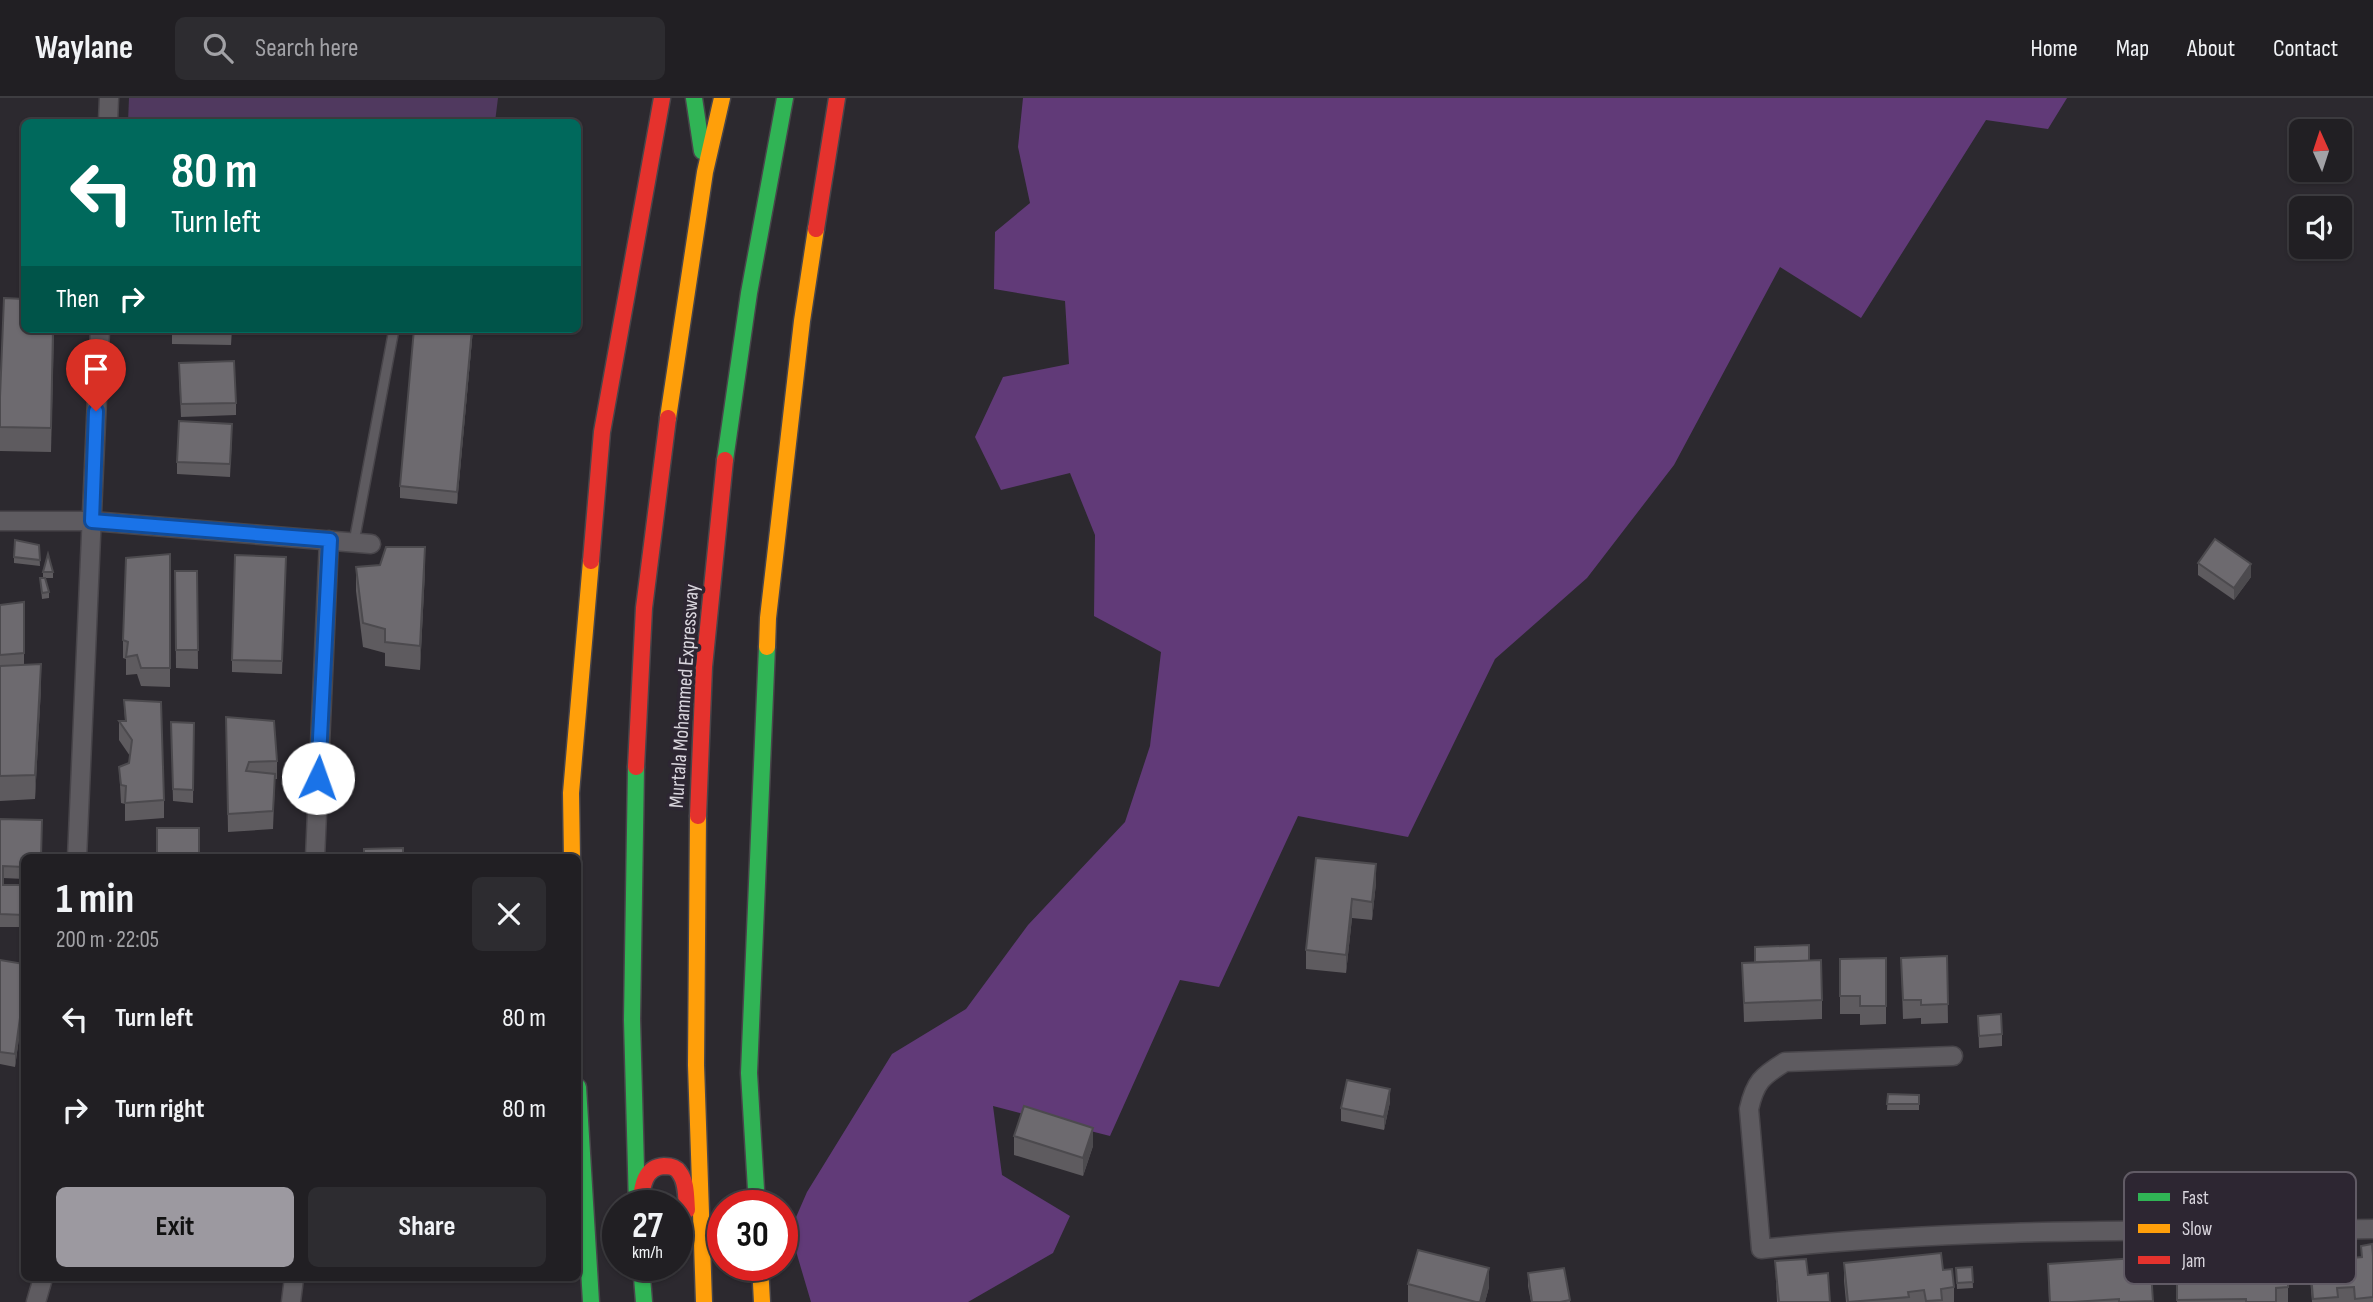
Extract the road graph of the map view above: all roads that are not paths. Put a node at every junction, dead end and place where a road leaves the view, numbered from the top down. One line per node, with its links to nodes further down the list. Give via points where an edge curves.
1 (109, 98): 7 (street)
2 (662, 98): 19 (main road, via 602,432 571,793)
3 (695, 98): 9 (main road)
4 (722, 98): 9 (main road, Murtala Mohammed Expressway)
5 (785, 98): 10 (main road, Murtala Mohammed Expressway)
6 (837, 98): 25 (main road, via 802,321 768,618 749,1073)
7 (108, 119)
8 (799, 121): 10 (main road)
9 (705, 172): 22 (main road, Murtala Mohammed Expressway, via 644,608 634,839 632,1020)
10 (765, 192): 32 (main road, Murtala Mohammed Expressway, via 727,449 711,596 696,836 697,1153)
11 (100, 333): 14 (street)
12 (393, 333): 16 (lane)
13 (0, 521): 14 (street)
14 (92, 521): 15 (street); 17 (street)
15 (330, 540): 16 (street); 18 (street)
16 (362, 543)
17 (77, 854)
18 (315, 854)
19 (572, 854)
20 (1953, 1056): 26 (street, via 1785,1062 1766,1073 1754,1087 1749,1109 1761,1249 1860,1239)
21 (581, 1133): 35 (main road)
22 (637, 1190)
23 (640, 1190): 24 (main road, via 650,1170 667,1166 680,1173)
24 (685, 1190)
25 (756, 1190)
26 (2124, 1232)
27 (693, 1261): 32 (main road)
28 (42, 1281): 33 (street)
29 (294, 1281): 34 (street)
30 (642, 1281): 36 (main road)
31 (761, 1281): 37 (main road)
32 (704, 1298)
33 (36, 1302)
34 (291, 1302)
35 (592, 1302)
36 (643, 1302)
37 (762, 1302)

